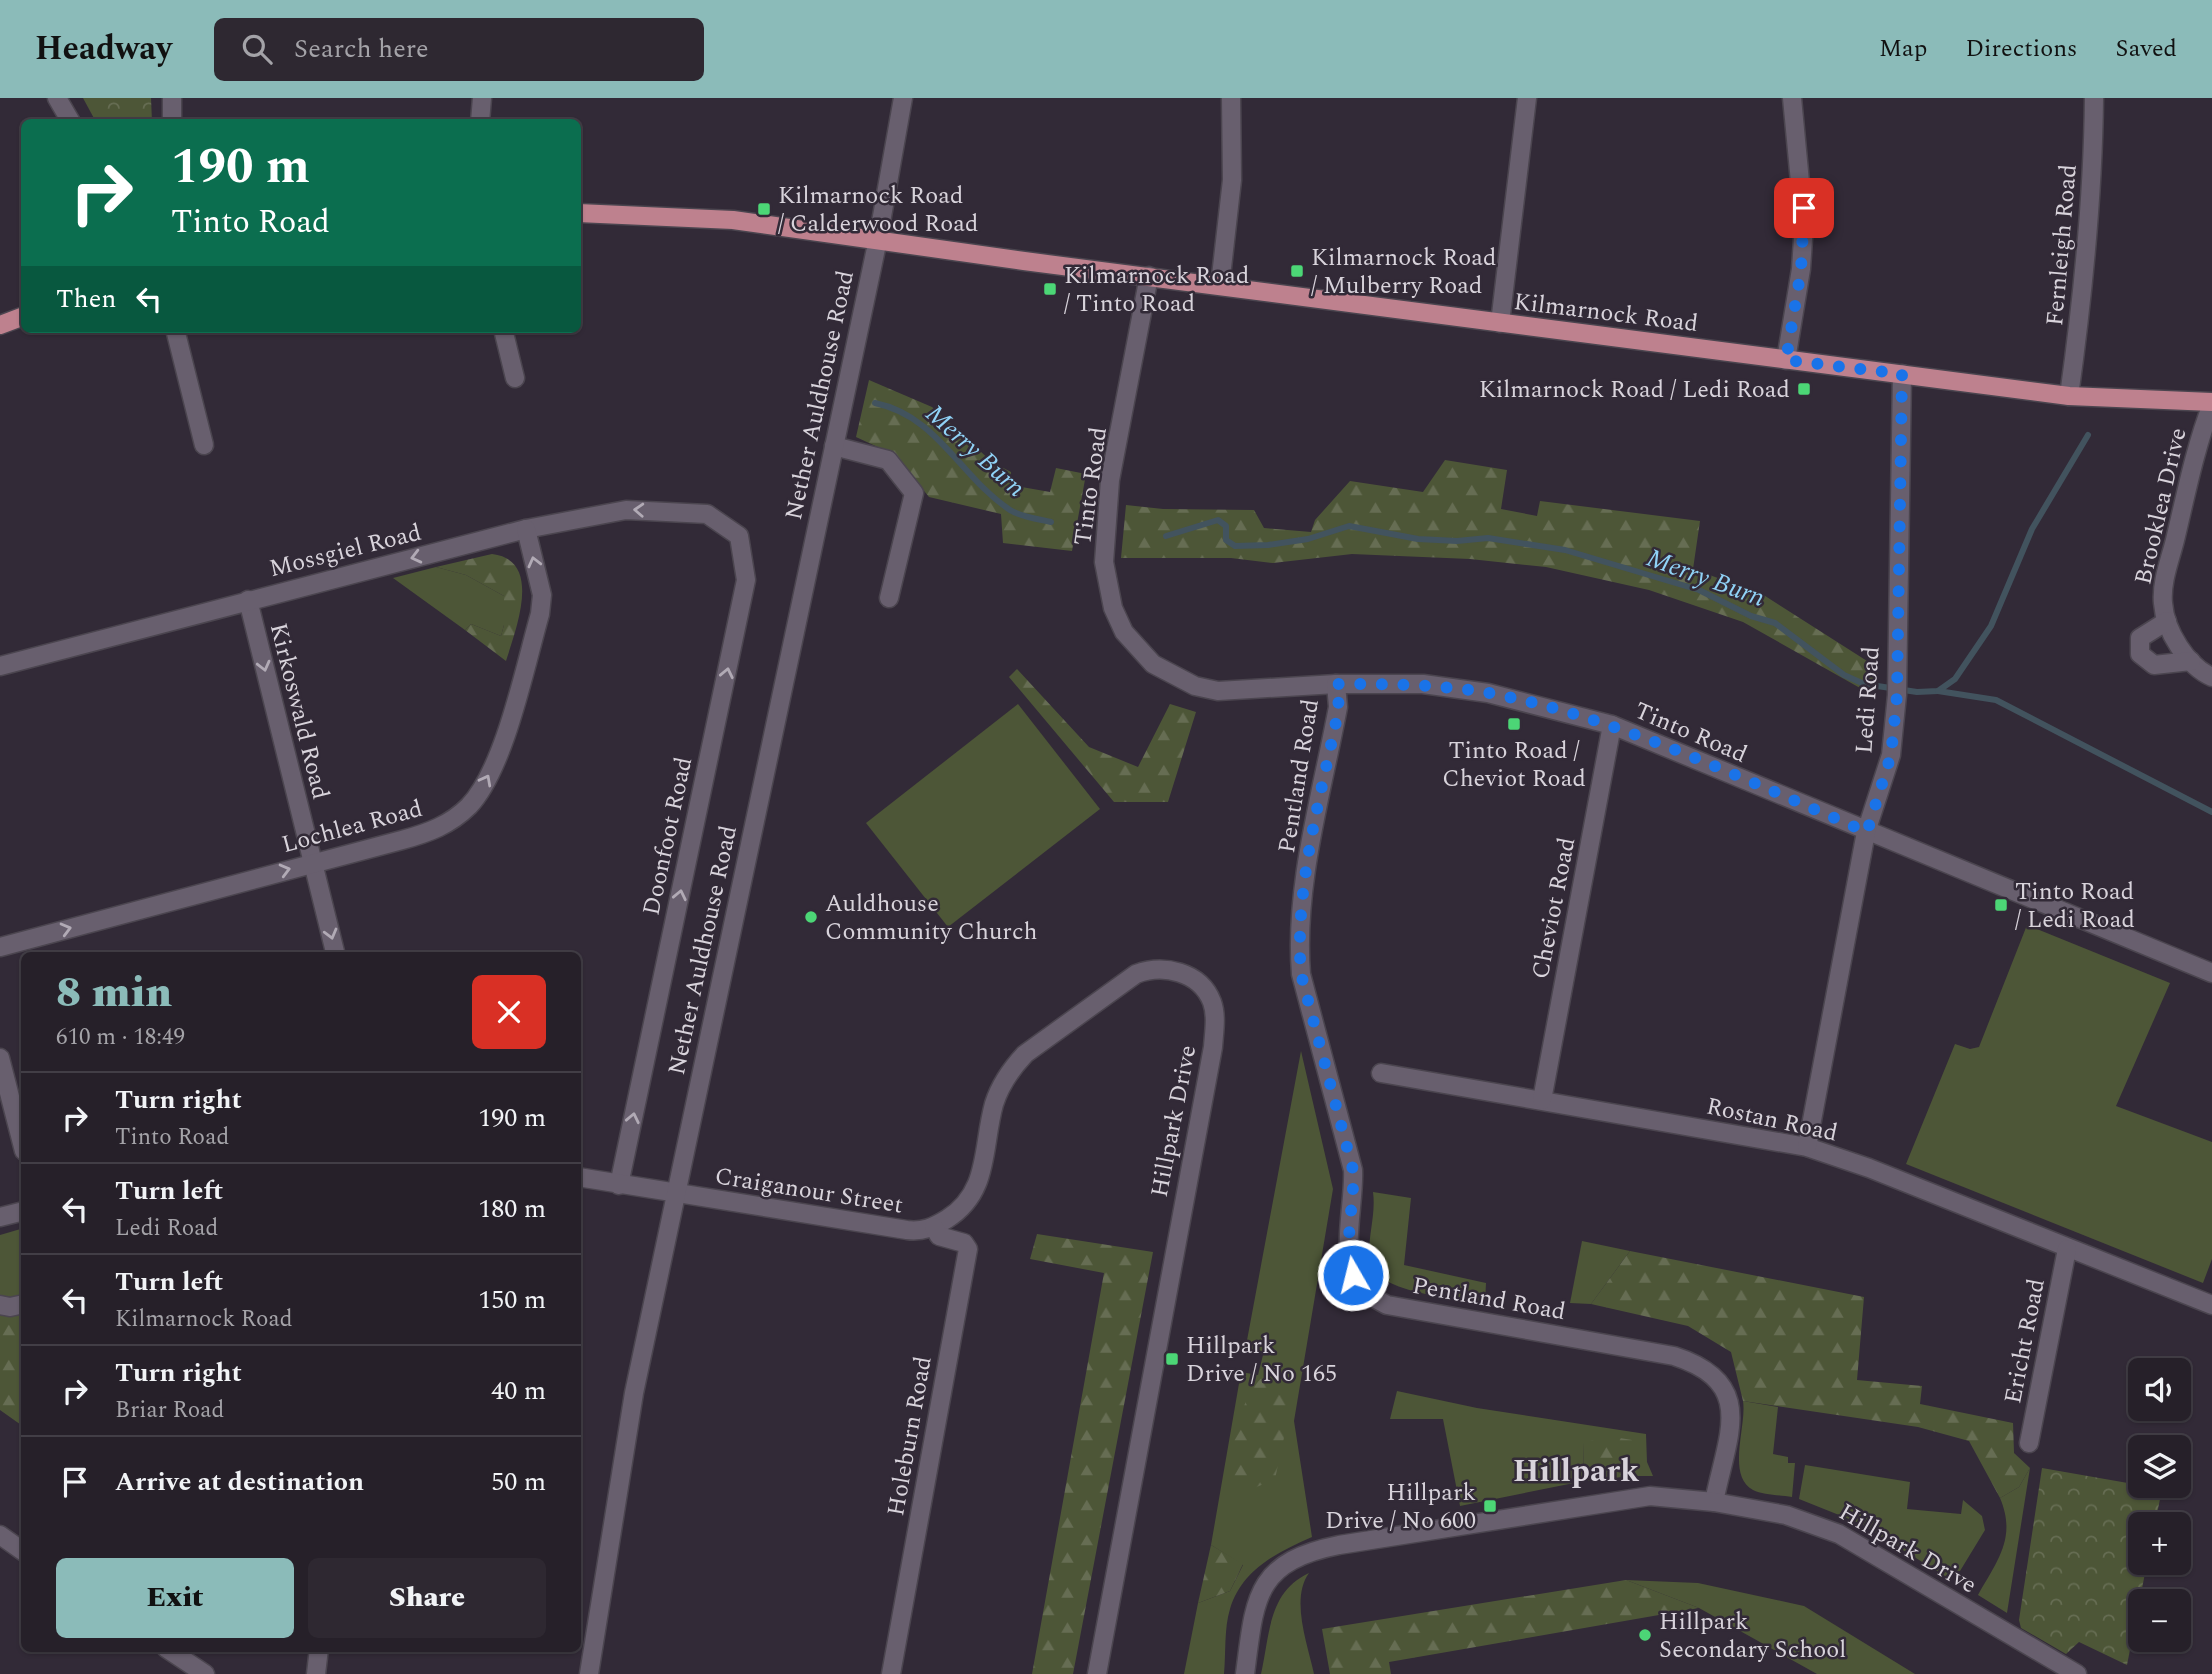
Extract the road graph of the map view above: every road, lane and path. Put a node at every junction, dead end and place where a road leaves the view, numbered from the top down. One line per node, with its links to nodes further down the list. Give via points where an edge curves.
1 (58, 98): 9 (street)
2 (172, 98): 10 (street)
3 (482, 98): 11 (street)
4 (903, 98): 13 (street, Nether Auldhouse Road)
5 (1231, 98): 15 (street, via 1232,180)
6 (1527, 98): 17 (street)
7 (1792, 98): 21 (street, via 1804,224)
8 (2094, 98): 24 (street, Fernleigh Road, via 2087,262)
9 (69, 119)
10 (172, 119)
11 (480, 119)
12 (581, 213): 13 (main road, Kilmarnock Road, via 681,215)
13 (878, 239): 14 (main road, Kilmarnock Road); 28 (street, Nether Auldhouse Road)
14 (1149, 276): 15 (main road, Kilmarnock Road); 37 (street, Tinto Road, via 1110,480 1104,562 1113,608 1137,650 1195,686 1218,691)
15 (1220, 285): 17 (main road, Kilmarnock Road)
16 (21, 317): 18 (main road)
17 (1500, 323): 21 (main road, Kilmarnock Road)
18 (0, 325)
19 (175, 333): 27 (street)
20 (504, 333): 23 (street)
21 (1786, 360): 22 (main road, Kilmarnock Road)
22 (1902, 374): 24 (main road, Kilmarnock Road); 39 (street, Ledi Road, via 1891,755)
23 (515, 378)
24 (2069, 396): 25 (main road, Kilmarnock Road)
25 (2212, 403): 26 (street, Brooklea Drive)
26 (2206, 441): 33 (street, Brooklea Drive, via 2162,592)
27 (204, 445)
28 (834, 446): 31 (street, via 888,460 914,493); 51 (street, Nether Auldhouse Road)
29 (707, 514): 30 (street, Mossgiel Road, one-way to 30, via 626,510); 50 (street, Doonfoot Road, one-way to 29, via 746,580 739,536)
30 (526, 529): 32 (street, Mossgiel Road, one-way to 32); 40 (street, Lochlea Road, one-way to 30, via 441,827 482,789 494,765 540,614 542,595)
31 (889, 598)
32 (248, 600): 35 (street, Mossgiel Road); 40 (street, Kirkoswald Road, one-way to 40)
33 (2167, 621): 34 (street, Brooklea Drive); 34 (street, Brooklea Drive, via 2140,638 2140,654 2154,665)
34 (2191, 661): 36 (street, Brooklea Drive)
35 (0, 666)
36 (2212, 677)
37 (1336, 684): 38 (street, Tinto Road, via 1423,684 1488,693); 60 (street, Pentland Road, via 1339,707 1310,856 1299,948 1301,974 1353,1170 1348,1243 1353,1275 1359,1287 1387,1305 1674,1356 1708,1370 1725,1389 1731,1417)
38 (1612, 725): 39 (street, Tinto Road); 46 (street, Cheviot Road)
39 (1867, 832): 43 (street, Tinto Road); 48 (street, Ledi Road)
40 (312, 862): 41 (street, Lochlea Road, one-way to 40); 42 (street, Kirkoswald Road, one-way to 42)
41 (0, 947)
42 (335, 952)
43 (2212, 973)
44 (0, 1058): 47 (street)
45 (1381, 1073): 46 (street, Rostan Road)
46 (1542, 1100): 48 (street, Rostan Road)
47 (21, 1139)
48 (1807, 1147): 55 (street, Rostan Road)
49 (581, 1178): 50 (street, Craiganour Street)
50 (619, 1185): 51 (street, Craiganour Street)
51 (676, 1193): 54 (street, Craiganour Street, via 907,1230); 67 (street, Nether Auldhouse Road, via 632,1405)
52 (21, 1212): 53 (street)
53 (0, 1217)
54 (934, 1227): 68 (street, Holeburn Road, via 939,1236 964,1243 968,1249); 69 (street, Hillpark Drive, via 961,1208 980,1182 995,1101 1025,1054 1136,974 1151,968 1167,968 1204,989 1214,1013 1213,1047)
55 (2067, 1249): 58 (street, Rostan Road); 59 (street, Ericht Road)
56 (0, 1305): 57 (street)
57 (21, 1305)
58 (2212, 1305)
59 (2029, 1443)
60 (1714, 1502): 70 (street, Hillpark Drive, via 1625,1498 1296,1556 1281,1566 1259,1595); 71 (street, Hillpark Drive, via 1792,1517 1839,1534)
61 (0, 1535): 62 (street)
62 (21, 1550)
63 (172, 1652): 65 (street)
64 (319, 1652): 66 (street)
65 (205, 1674)
66 (316, 1674)
67 (589, 1674)
68 (891, 1674)
69 (1097, 1674)
70 (1245, 1674)
71 (2077, 1674)

